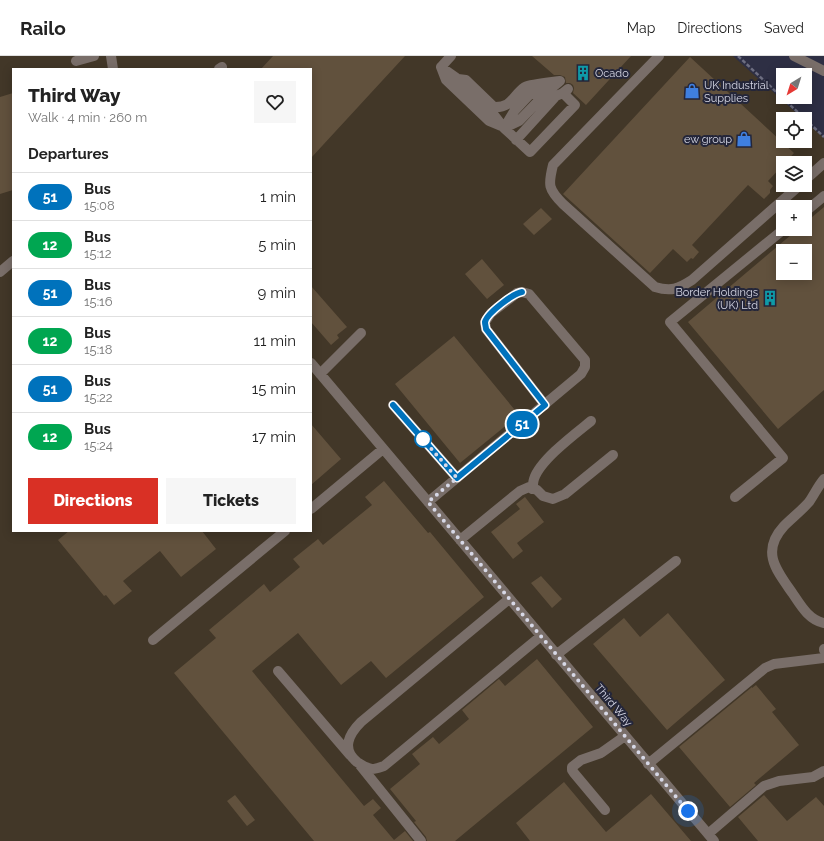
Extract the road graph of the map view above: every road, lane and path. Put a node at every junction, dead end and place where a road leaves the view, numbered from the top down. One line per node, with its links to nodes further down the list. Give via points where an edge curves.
1 (94, 56): 7 (street)
2 (112, 56): 9 (street)
3 (451, 56): 8 (street)
4 (659, 56): 19 (street, via 553,165 549,181 552,193 655,287 664,290 679,288 692,280)
5 (738, 56): 12 (path)
6 (794, 56): 10 (street)
7 (76, 61)
8 (441, 67): 11 (street); 14 (street, via 446,80 490,121)
9 (113, 68)
10 (824, 71)
11 (458, 79): 14 (street, via 461,87 494,115); 14 (street, via 466,80 494,106 500,107 507,105 526,86 560,81 548,91 530,94 515,110)
12 (798, 112)
13 (812, 126): 15 (path)
14 (504, 128): 16 (street)
15 (824, 137)
16 (516, 140): 16 (street, via 556,96 565,91 575,105 530,152)
17 (824, 163): 18 (street)
18 (812, 174)
19 (792, 192)
20 (824, 196): 21 (street)
21 (812, 206)
22 (776, 236): 36 (street, via 670,322 783,458)
23 (12, 262): 24 (street)
24 (0, 272)
25 (361, 333): 27 (street)
26 (312, 364): 27 (street, Third Way)
27 (320, 374): 31 (street, Third Way)
28 (393, 405): 33 (street)
29 (545, 405): 29 (street, via 581,374 585,360 529,294 517,293 491,313 485,322 486,329); 33 (street)
30 (591, 421): 35 (street, via 538,470)
31 (383, 449): 37 (street, Third Way); 38 (street)
32 (614, 455): 35 (street, via 565,494 553,499)
33 (457, 478): 37 (street)
34 (824, 479): 43 (street, via 809,502 783,526 775,538 772,561 805,611)
35 (532, 489): 40 (street, via 529,487 520,491)
36 (735, 497)
37 (428, 502): 40 (street, Third Way)
38 (312, 508)
39 (284, 532): 45 (street)
40 (460, 540): 42 (street, Third Way)
41 (676, 561): 46 (street)
42 (509, 599): 44 (street, Third Way); 50 (street, via 361,722 349,737 348,747)
43 (824, 623)
44 (541, 636): 46 (street, Third Way); 51 (street, via 384,766 371,769)
45 (153, 640)
46 (556, 654): 49 (street, Third Way)
47 (824, 658): 52 (street, via 774,664 765,668)
48 (278, 671): 50 (street)
49 (625, 736): 52 (street, Third Way); 54 (street, via 601,753 581,760 572,767 574,774)
50 (351, 756): 51 (street)
51 (359, 764): 56 (street)
52 (648, 764): 55 (street, Third Way)
53 (824, 772): 55 (street, via 813,777 779,781 764,786)
54 (605, 810)
55 (711, 838)
56 (421, 841)

